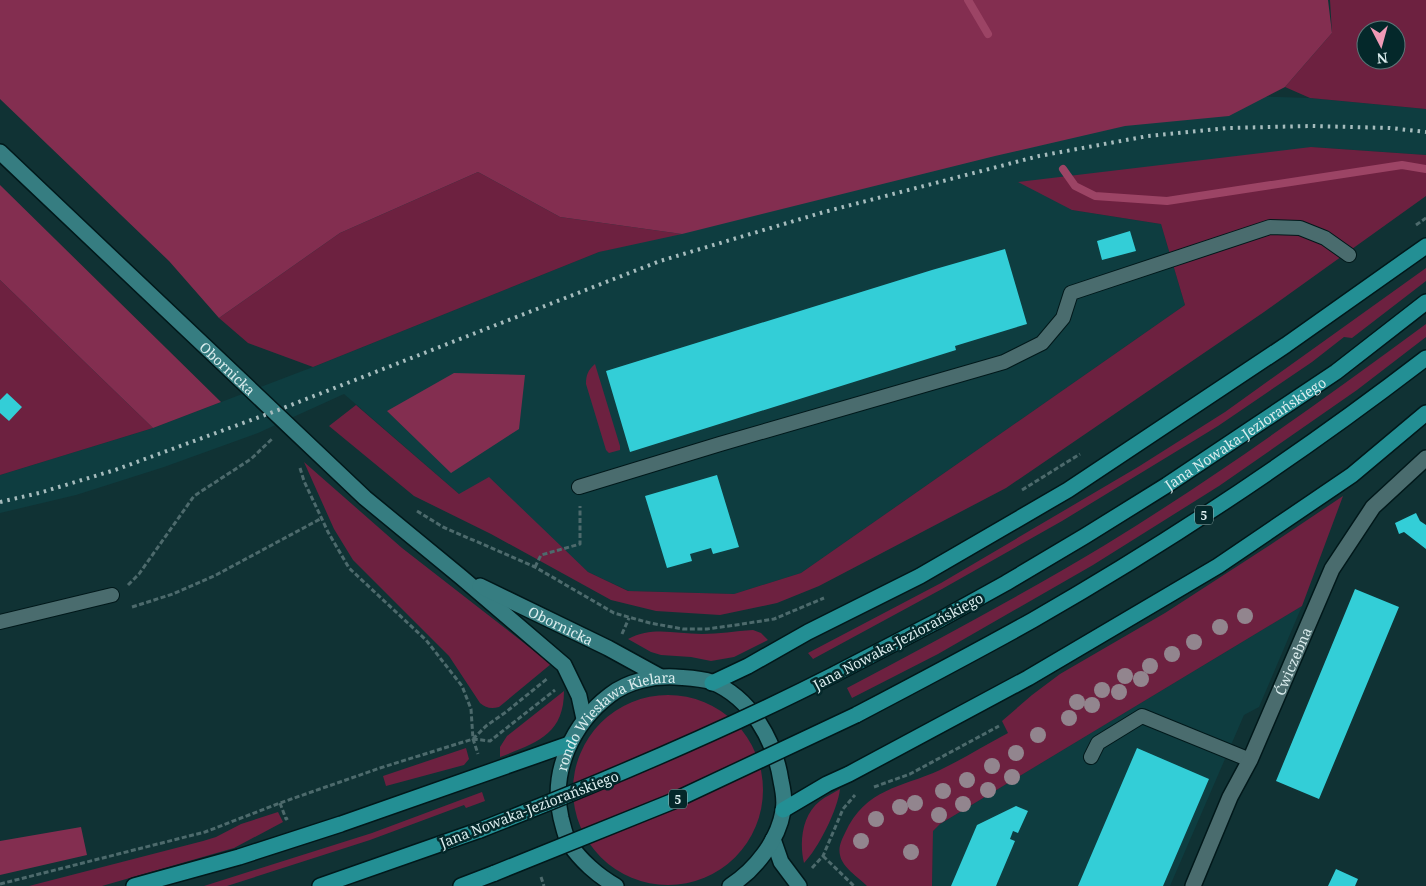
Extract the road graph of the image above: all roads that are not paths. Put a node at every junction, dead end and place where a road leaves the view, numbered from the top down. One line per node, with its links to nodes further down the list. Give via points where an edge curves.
1 (0, 152): 9 (main road, Obornicka, via 365,498)
2 (1426, 246): 13 (main road, via 1286,345 1068,490 920,576)
3 (1349, 255): 8 (lane, via 1325,238 1300,228 1270,227 1071,293 1063,318 1042,343 1004,362)
4 (1426, 302): 22 (main road, Jana Nowaka-Jeziorańskiego, bridge, via 1336,372 1159,490 941,619 835,674 649,762 480,830)
5 (1426, 358): 23 (main road, 5, bridge, via 1210,511 950,667 856,716 671,802)
6 (1426, 413): 18 (main road, via 1352,475 1218,566 1028,678)
7 (1426, 458): 17 (street, Ćwiczebna, via 1373,507 1332,569)
8 (580, 487)
9 (461, 577): 12 (main road, Obornicka); 14 (main road, Obornicka, via 564,665 579,696)
10 (112, 595): 11 (lane)
11 (0, 622)
12 (659, 676): 13 (main road, rondo Wiesława Kielara); 14 (main road, rondo Wiesława Kielara, via 611,694)
13 (712, 682): 18 (main road, rondo Wiesława Kielara, via 737,697 765,732 781,780)
14 (584, 719): 15 (main road, rondo Wiesława Kielara)
15 (570, 744): 21 (main road, via 341,824); 24 (main road, rondo Wiesława Kielara, via 557,786 557,802 568,842 589,866)
16 (1091, 757): 17 (lane, via 1098,743 1142,716)
17 (1250, 760): 26 (street, Ćwiczebna, via 1230,797)
18 (783, 810): 19 (main road, rondo Wiesława Kielara)
19 (773, 839): 20 (main road, via 781,862); 25 (main road, rondo Wiesława Kielara, via 751,869)
20 (798, 885)
21 (134, 886)
22 (320, 886)
23 (461, 886)
24 (616, 886)
25 (730, 886)
26 (1193, 886)

